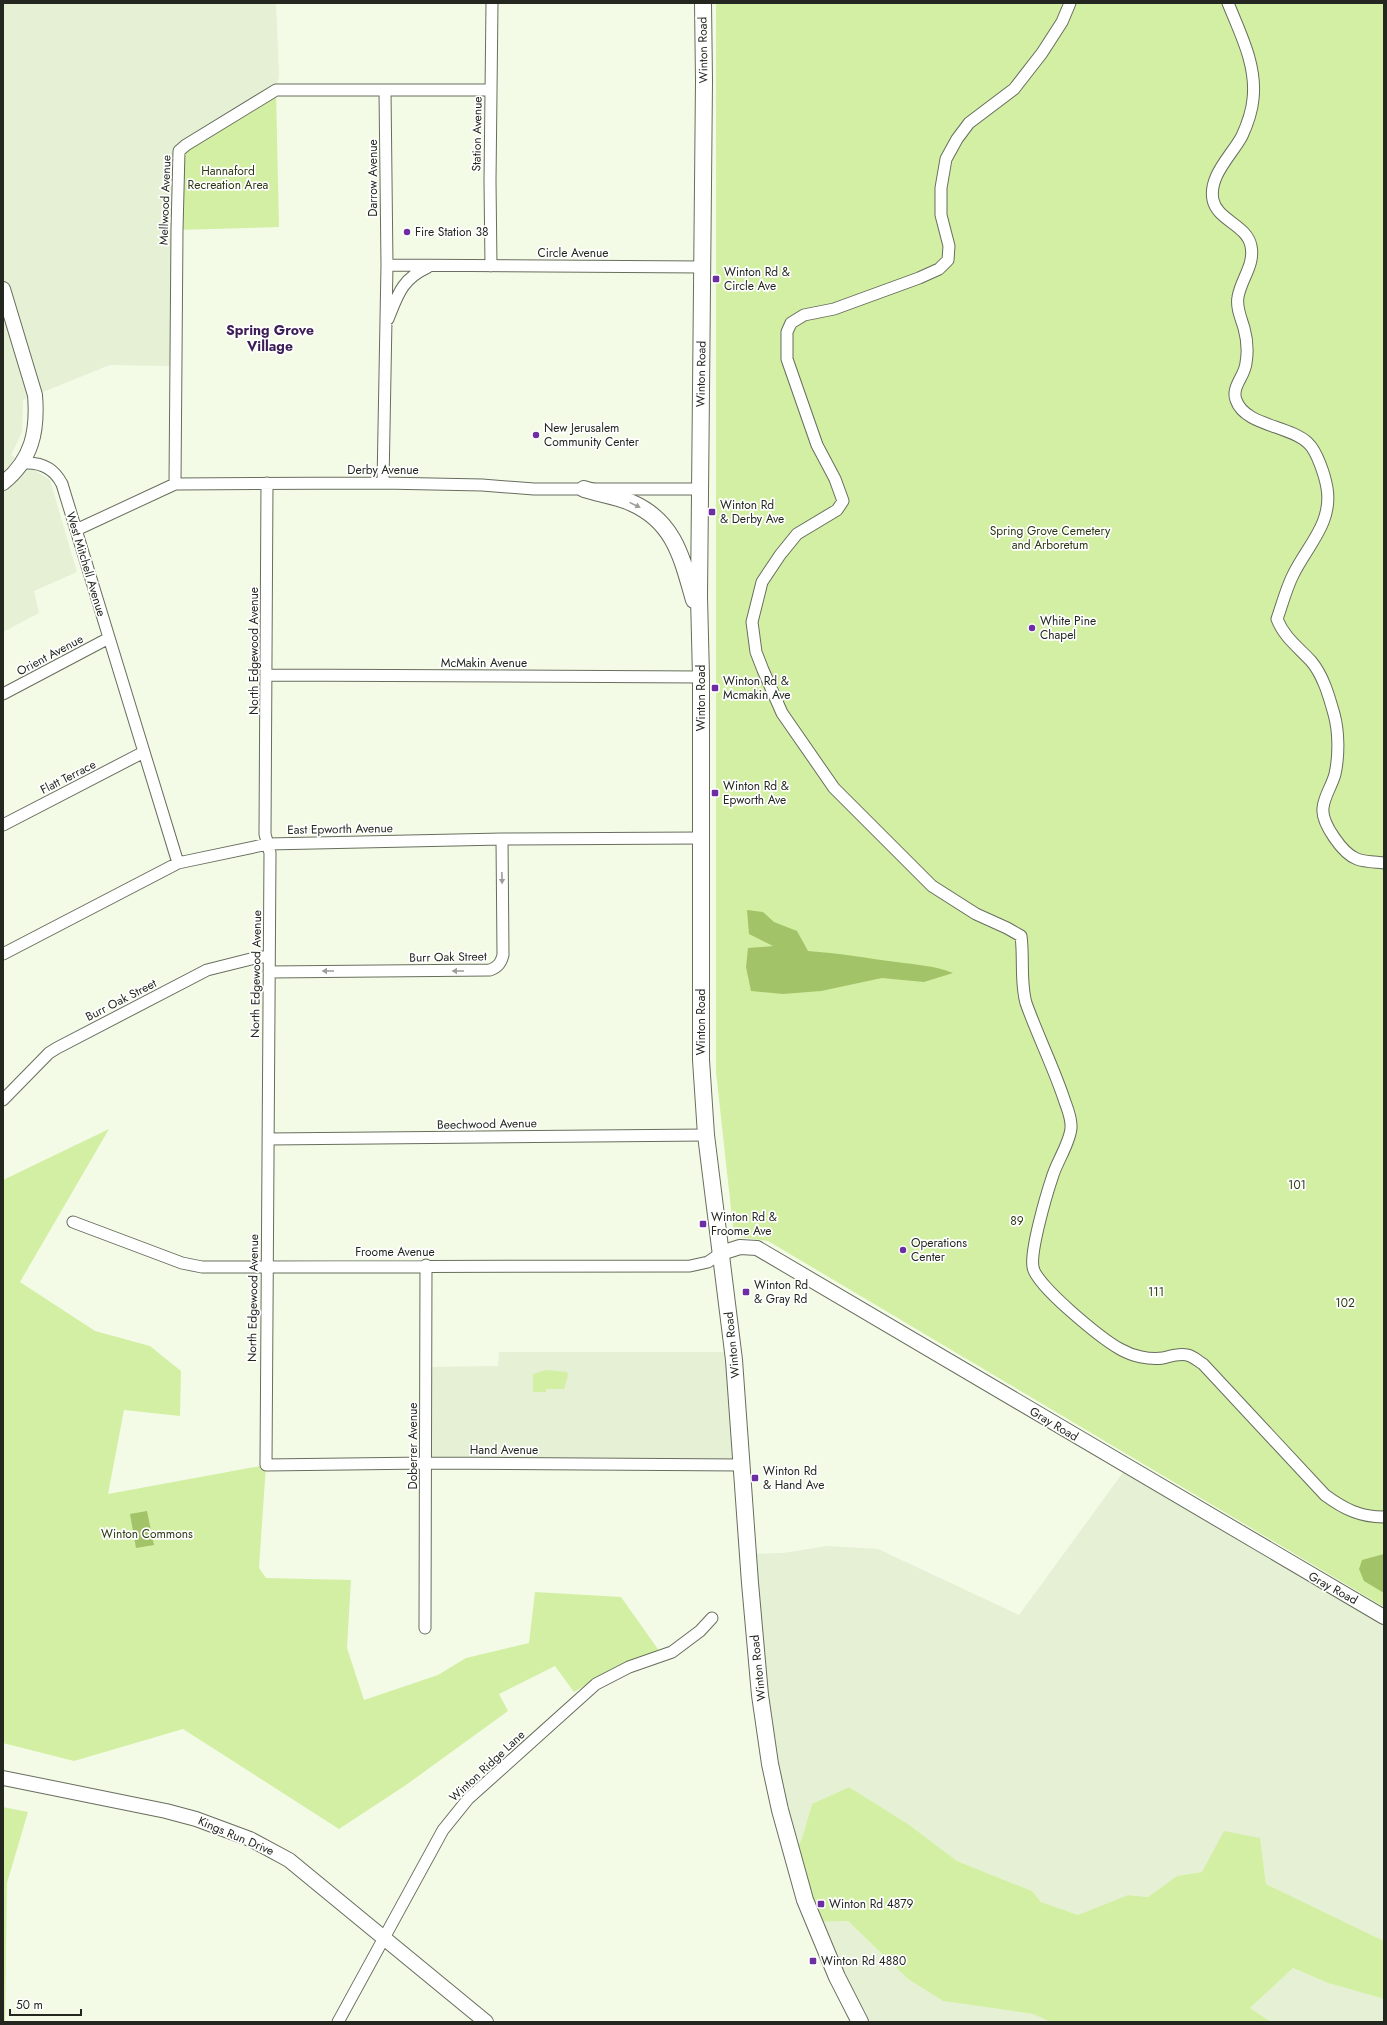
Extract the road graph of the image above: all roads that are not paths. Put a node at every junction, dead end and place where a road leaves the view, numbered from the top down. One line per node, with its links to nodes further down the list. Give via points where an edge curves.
1 (492, 3): 6 (street, Station Avenue)
2 (703, 3): 10 (main road, Winton Road)
3 (1070, 3): 46 (street, via 1062,22 1014,89 969,123 946,160 941,188 941,215 949,246 948,260 939,269 919,278 834,309 804,315 791,323 787,332 787,359 817,445 835,479 843,501 837,510 797,534 762,582 752,622 756,652 782,713 834,788 932,886 976,914 1021,936 1026,1001 1057,1078 1071,1127 1070,1136 1052,1178 1037,1237 1032,1260 1037,1277 1076,1316 1120,1349 1142,1358 1187,1355 1203,1364 1325,1494 1354,1513)
4 (1228, 3): 32 (street, via 1248,52 1253,98 1242,135 1219,170 1213,186 1213,200 1222,214 1247,236 1251,245 1249,269 1237,298 1247,347 1246,365 1235,389 1235,397 1238,406 1259,421 1290,432 1308,443 1323,472 1328,508 1321,528 1293,575 1277,619 1287,637 1312,662 1319,673 1334,715 1337,760 1335,774 1322,809 1324,820 1331,833 1349,854 1357,859)
5 (385, 90): 6 (street, Mellwood Avenue); 7 (street, Darrow Avenue); 17 (street, Mellwood Avenue, via 276,90 179,151)
6 (491, 90): 9 (street, Station Avenue)
7 (386, 265): 8 (street, Circle Avenue); 12 (street, Circle Avenue)
8 (443, 265): 9 (street, Circle Avenue); 12 (street, Circle Avenue, via 428,267 415,273 405,282)
9 (492, 266): 10 (street, Circle Avenue)
10 (702, 267): 19 (main road, Winton Road)
11 (3, 289): 13 (street, via 35,395 34,434)
12 (385, 327): 16 (street, Circle Avenue)
13 (24, 463): 14 (street); 20 (street, West Mitchell Avenue, via 42,464 54,472 62,484)
14 (3, 483)
15 (267, 483): 16 (street, Derby Avenue); 17 (street, Derby Avenue); 23 (street, North Edgewood Avenue)
16 (383, 483): 18 (street, Derby Avenue)
17 (175, 484): 20 (street, Derby Avenue)
18 (584, 489): 19 (street, Derby Avenue); 21 (main road, one-way to 21, via 631,502 656,518 667,529 675,542)
19 (700, 489): 21 (main road, Winton Road)
20 (76, 530): 22 (street, West Mitchell Avenue)
21 (700, 617): 24 (main road, Winton Road)
22 (109, 638): 25 (street, Orient Avenue); 26 (street, West Mitchell Avenue)
23 (267, 675): 24 (street, McMakin Avenue); 30 (street, North Edgewood Avenue, via 265,834)
24 (701, 677): 28 (main road, Winton Road)
25 (3, 694)
26 (144, 752): 27 (street, Flatt Terrace); 31 (street, West Mitchell Avenue)
27 (3, 825)
28 (701, 838): 29 (street, East Epworth Avenue); 37 (main road, Winton Road, via 701,1060)
29 (502, 839): 30 (street, East Epworth Avenue); 35 (street, Burr Oak Street, one-way to 35, via 503,955 495,968)
30 (268, 844): 31 (street, East Epworth Avenue); 34 (street, North Edgewood Avenue)
31 (178, 863): 33 (street, East Epworth Avenue)
32 (1384, 863)
33 (3, 954)
34 (269, 957): 35 (street, North Edgewood Avenue); 36 (street, Burr Oak Street, via 259,957 206,970 57,1048)
35 (269, 972): 38 (street, North Edgewood Avenue)
36 (3, 1100)
37 (706, 1134): 38 (street, Beechwood Avenue); 40 (main road, Winton Road)
38 (268, 1139): 42 (street, North Edgewood Avenue)
39 (73, 1222): 42 (street, Froome Avenue, via 182,1264 202,1267)
40 (721, 1253): 41 (street, Froome Avenue, via 708,1262 690,1266); 45 (main road, Winton Road, via 734,1360); 47 (street, Gray Road, via 740,1247 757,1248)
41 (426, 1265): 42 (street, Froome Avenue); 43 (street, Doberrer Avenue)
42 (267, 1266): 44 (street, North Edgewood Avenue)
43 (426, 1463): 44 (street, Hand Avenue); 45 (street, Hand Avenue); 49 (street, Doberrer Avenue)
44 (266, 1465)
45 (742, 1465): 54 (main road, Winton Road, via 760,1695 775,1787 806,1900 828,1955)
46 (1384, 1517)
47 (1384, 1617)
48 (712, 1618): 51 (street, Winton Ridge Lane, via 700,1631 672,1652 629,1667 596,1684 468,1799 442,1830)
49 (425, 1628)
50 (3, 1778): 51 (street, Kings Run Drive, via 166,1811 244,1837 289,1860)
51 (384, 1937): 52 (street, Winton Ridge Lane); 53 (street, Kings Run Drive)
52 (338, 2022)
53 (486, 2022)
54 (860, 2022)

